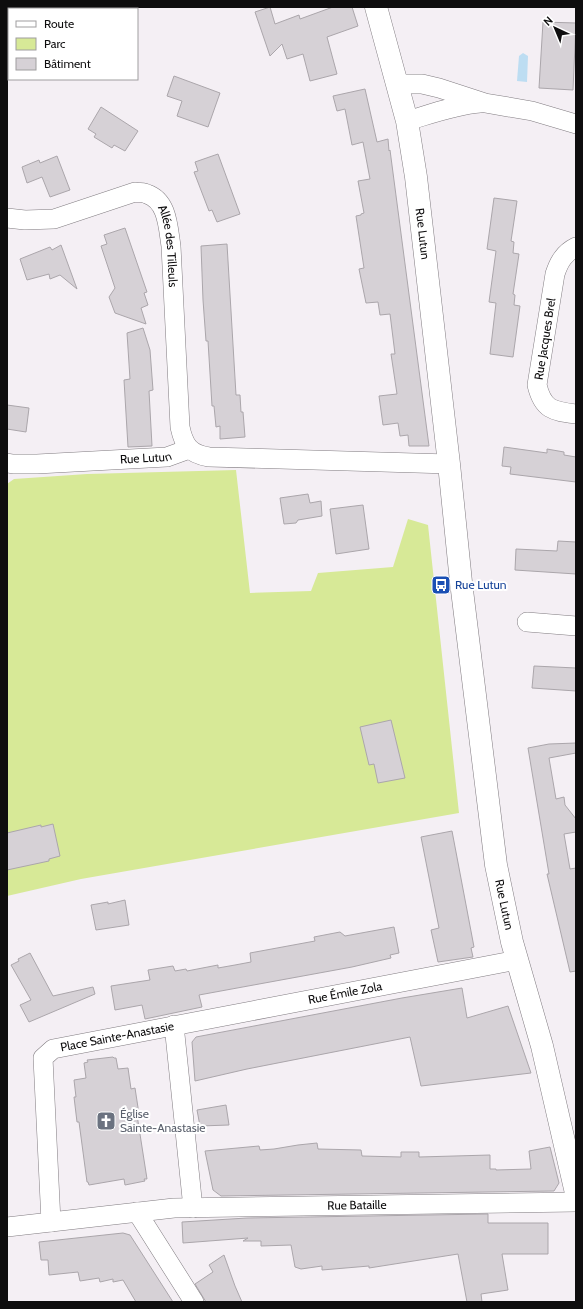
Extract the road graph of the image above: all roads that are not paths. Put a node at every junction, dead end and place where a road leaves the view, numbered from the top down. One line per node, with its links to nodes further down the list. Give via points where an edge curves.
1 (376, 7): 2 (main road, Rue Lutun)
2 (397, 84): 3 (street, via 433,86); 4 (main road, Rue Lutun)
3 (485, 103): 4 (street, via 465,104); 5 (street, via 532,111)
4 (407, 121): 11 (main road, Rue Lutun, via 416,177)
5 (576, 124)
6 (7, 218): 9 (street, Allée des Tilleuls, via 54,219 135,192 147,193 163,207 171,246 180,427 183,439)
7 (576, 247): 8 (street, Rue Jacques Brel, via 563,256 555,274 537,385 540,397 546,405 556,411)
8 (576, 414)
9 (190, 449): 10 (street, Rue Lutun, via 167,457 37,464); 11 (street, via 198,455 209,457)
10 (7, 463)
11 (449, 464): 14 (main road, Rue Lutun, via 493,846)
12 (527, 622): 13 (street)
13 (576, 626)
14 (517, 960): 15 (street, Rue Émile Zola); 16 (main road, Rue Lutun)
15 (174, 1025): 19 (street, Place Sainte-Anastasie); 21 (street, Place Sainte-Anastasie, via 53,1049 43,1058)
16 (570, 1138): 17 (main road, Rue Lutun, via 571,1172)
17 (576, 1193)
18 (576, 1202): 19 (street, Rue Bataille)
19 (192, 1208): 20 (street, Rue Bataille)
20 (137, 1212): 21 (street, Rue Bataille); 23 (street)
21 (51, 1222): 22 (street, Rue Bataille)
22 (7, 1227)
23 (194, 1302)

